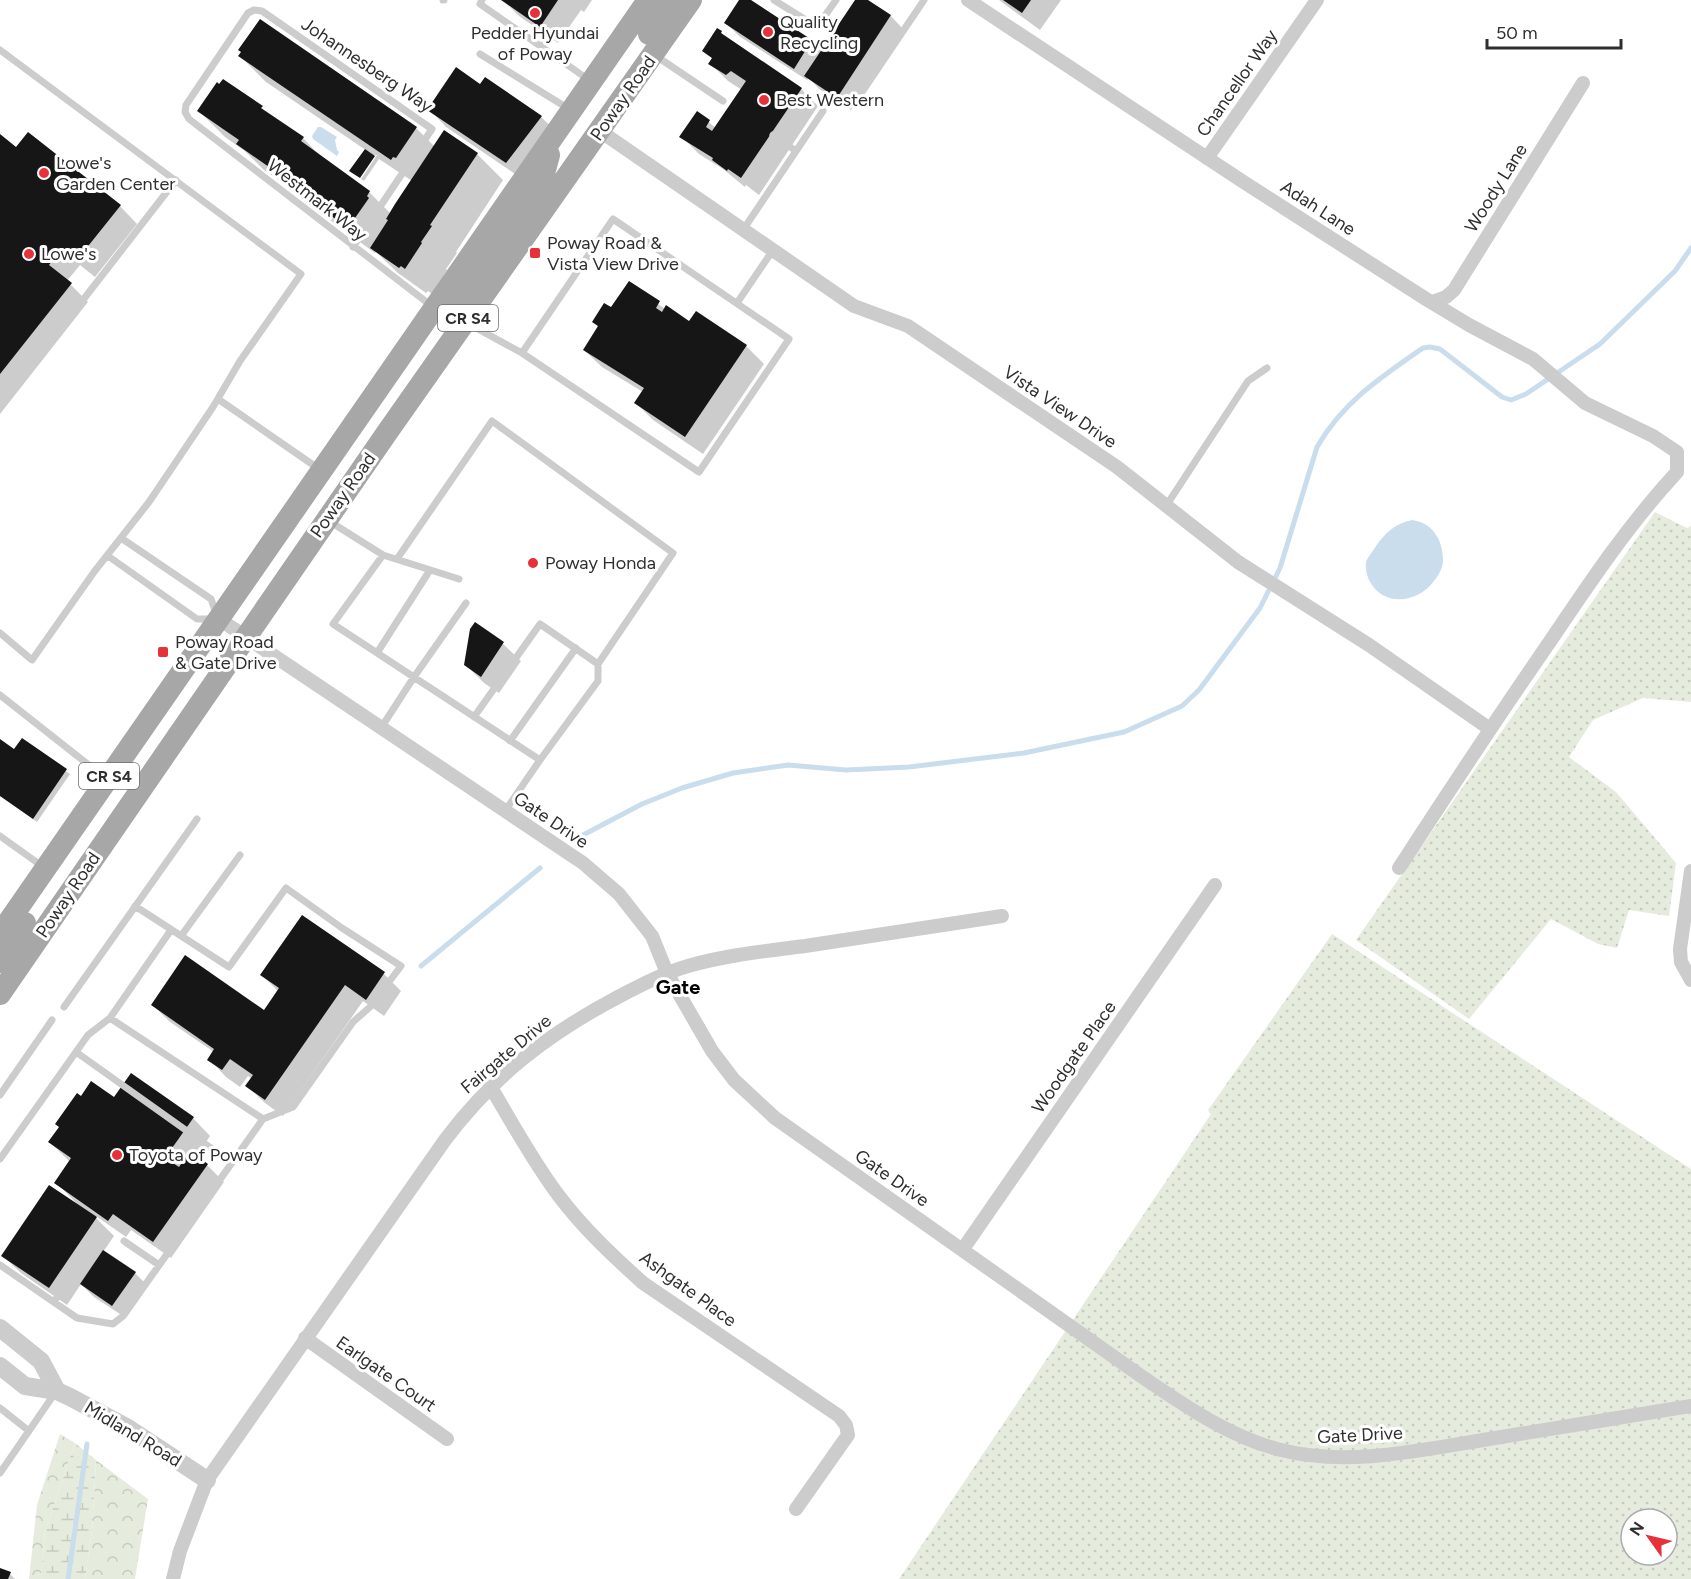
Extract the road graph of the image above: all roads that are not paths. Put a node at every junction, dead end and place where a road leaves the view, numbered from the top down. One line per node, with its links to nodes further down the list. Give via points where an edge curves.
1 (482, 0): 11 (lane, via 480,4)
2 (573, 0): 11 (lane)
3 (648, 0): 15 (main road, Poway Road / CR S4)
4 (672, 0): 22 (main road, via 640,47)
5 (692, 0): 14 (main road, Poway Road / CR S4)
6 (774, 0): 10 (lane, via 817,27)
7 (924, 0): 17 (lane)
8 (969, 0): 26 (street, Adah Lane)
9 (1317, 0): 26 (street, Chancellor Way)
10 (834, 1)
11 (541, 47): 15 (lane)
12 (0, 50): 27 (lane)
13 (480, 54): 19 (lane)
14 (654, 54): 18 (lane); 22 (main road, Poway Road / CR S4)
15 (591, 82): 19 (main road, Poway Road / CR S4)
16 (1583, 83): 31 (street, Woody Lane, via 1454,290)
17 (862, 92)
18 (723, 101)
19 (571, 111): 24 (main road, Poway Road / CR S4)
20 (823, 111): 25 (lane)
21 (185, 112): 29 (lane, Westmark Way); 29 (lane, Johannesberg Way, via 248,13 254,10 262,11 432,129)
22 (600, 131): 28 (street, Vista View Drive); 34 (main road, Poway Road / CR S4)
23 (773, 135): 25 (lane)
24 (550, 142): 33 (main road, Poway Road / CR S4); 34 (main road, via 537,190 462,298)
25 (796, 151): 28 (lane)
26 (1208, 158): 31 (street, Adah Lane)
27 (176, 180): 37 (lane, via 302,274); 38 (lane)
28 (743, 230): 30 (street, Vista View Drive)
29 (353, 247): 33 (lane, Westmark Way)
30 (773, 250): 32 (lane); 41 (street, Vista View Drive, via 854,306 908,326 1117,467)
31 (1432, 302): 60 (street, Adah Lane, via 1533,359 1585,404 1653,436 1677,452 1677,472 1612,550)
32 (737, 303): 35 (lane, via 613,219); 35 (lane, via 789,339 699,472)
33 (435, 308): 39 (main road, via 446,328 399,397); 40 (main road, Poway Road / CR S4)
34 (465, 322): 35 (lane); 39 (main road, Poway Road / CR S4)
35 (522, 353)
36 (1267, 368): 41 (lane, via 1248,381)
37 (218, 399): 40 (lane); 43 (lane)
38 (0, 407)
39 (386, 434): 42 (main road, Poway Road / CR S4)
40 (321, 471): 50 (main road, Poway Road / CR S4)
41 (1166, 506): 60 (street, Vista View Drive, via 1238,561)
42 (327, 519): 44 (lane); 52 (main road, Poway Road / CR S4)
43 (122, 538): 45 (lane); 50 (lane, via 211,599)
44 (383, 555): 46 (lane); 54 (lane, via 333,624)
45 (108, 556): 50 (lane, via 197,619); 51 (lane, via 33,660)
46 (397, 559): 47 (lane); 55 (lane, via 492,421 673,553)
47 (430, 570): 48 (lane); 54 (lane)
48 (459, 579)
49 (466, 603): 56 (lane)
50 (219, 619): 52 (street, Gate Drive); 63 (main road, Poway Road / CR S4)
51 (0, 633)
52 (246, 637): 59 (street, Gate Drive); 81 (main road, Poway Road / CR S4)
53 (576, 648): 55 (lane); 58 (lane, via 540,624); 61 (lane)
54 (377, 653): 56 (lane)
55 (598, 664): 62 (lane, via 598,681)
56 (414, 677): 58 (lane); 59 (lane)
57 (0, 695): 63 (lane)
58 (474, 717): 61 (lane)
59 (381, 728): 64 (street, Gate Drive)
60 (1490, 729): 70 (street)
61 (510, 741): 62 (lane)
62 (540, 760): 64 (lane)
63 (107, 779): 66 (main road, Poway Road / CR S4)
64 (505, 811): 79 (street, Gate Drive, via 583,863 619,894 652,936)
65 (197, 819): 73 (lane)
66 (69, 834): 69 (main road, Poway Road / CR S4); 78 (main road, via 52,884)
67 (0, 836): 69 (lane)
68 (240, 855): 77 (lane)
69 (46, 868): 76 (main road, Poway Road / CR S4)
70 (1399, 868)
71 (1691, 871): 80 (street, via 1680,949 1681,962)
72 (1215, 885): 93 (street, Woodgate Place)
73 (135, 906): 75 (lane); 82 (lane)
74 (1002, 916): 79 (street, Fairgate Drive, via 748,954)
75 (171, 930): 77 (lane); 83 (lane)
76 (0, 934)
77 (181, 936): 88 (lane, via 229,967 286,888 401,966 370,1007 352,1022 293,1107)
78 (0, 962)
79 (668, 973): 86 (street, Fairgate Drive, via 580,1017); 93 (street, Gate Drive, via 712,1051 734,1080 775,1118)
80 (1691, 980)
81 (2, 987)
82 (64, 1007)
83 (110, 1018): 85 (lane, via 88,1035); 88 (lane)
84 (52, 1020): 87 (lane)
85 (76, 1052): 89 (lane); 90 (lane)
86 (490, 1086): 98 (street, Fairgate Drive, via 445,1140); 107 (street, Ashgate Place, via 558,1196 619,1261 643,1282 839,1416 846,1425 848,1435)
87 (0, 1095)
88 (263, 1119): 90 (lane)
89 (0, 1159)
90 (232, 1163): 95 (lane)
91 (94, 1240): 96 (lane)
92 (124, 1241): 95 (lane)
93 (963, 1249): 101 (street, Gate Drive, via 1180,1402 1235,1433 1296,1454 1353,1457 1415,1450)
94 (0, 1265): 96 (lane)
95 (159, 1266): 96 (lane, via 113,1324 78,1318)
96 (54, 1302)
97 (0, 1328): 100 (street, via 40,1361)
98 (305, 1338): 104 (street, Earlgate Court); 106 (street, Fairgate Drive)
99 (0, 1366): 100 (street, Midland Road, via 25,1386)
100 (57, 1391): 103 (lane); 106 (street, Midland Road, via 128,1428)
101 (1691, 1406)
102 (0, 1408): 103 (lane)
103 (29, 1431): 105 (lane)
104 (447, 1439)
105 (0, 1473)
106 (207, 1480): 108 (street, Fairgate Drive)
107 (796, 1509)
108 (173, 1579)

